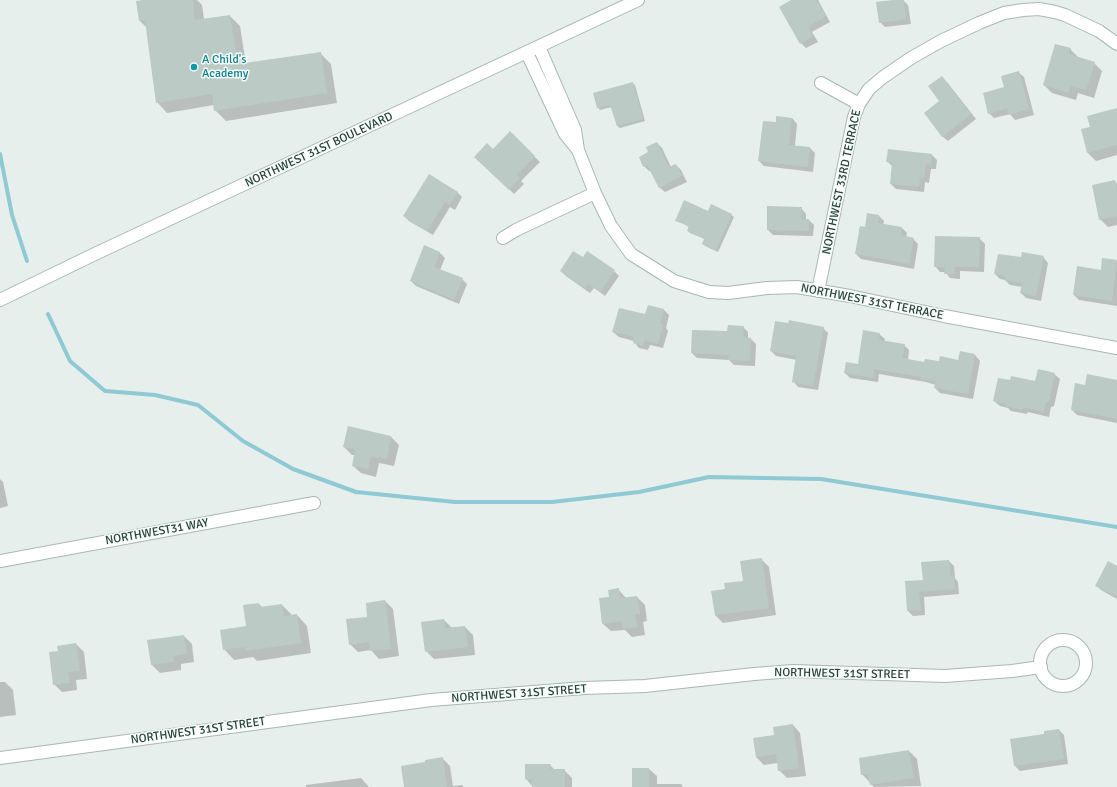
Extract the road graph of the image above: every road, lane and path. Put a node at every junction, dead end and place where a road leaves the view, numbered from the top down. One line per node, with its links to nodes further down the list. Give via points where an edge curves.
1 (638, 0): 3 (street, NORTHWEST 31ST BOULEVARD)
2 (1117, 44): 6 (street, NORTHWEST 33RD TERRACE, via 1099,31 1055,12 1039,9 1004,13 948,38 912,58 882,78)
3 (539, 47): 4 (street, NORTHWEST 31ST BOULEVARD); 7 (street, NORTHWEST 31ST TERRACE, via 575,130)
4 (527, 53): 7 (street, NORTHWEST 31ST TERRACE, via 565,134); 11 (street, NORTHWEST 31ST BOULEVARD)
5 (821, 83): 6 (street)
6 (859, 104): 10 (street, NORTHWEST 33RD TERRACE, via 854,117)
7 (578, 150): 8 (street, NORTHWEST 31ST TERRACE)
8 (595, 194): 9 (street); 10 (street, NORTHWEST 31ST TERRACE, via 611,226 631,254 674,281 709,292 728,293 797,287)
9 (503, 238)
10 (818, 291): 12 (street, NORTHWEST 31ST TERRACE)
11 (0, 300)
12 (1117, 348)
13 (314, 503): 14 (street, NORTHWEST31 WAY)
14 (0, 561)
15 (1041, 667): 16 (street, NORTHWEST 31ST STREET, via 945,676 793,671 645,686 431,700)
16 (0, 758)

